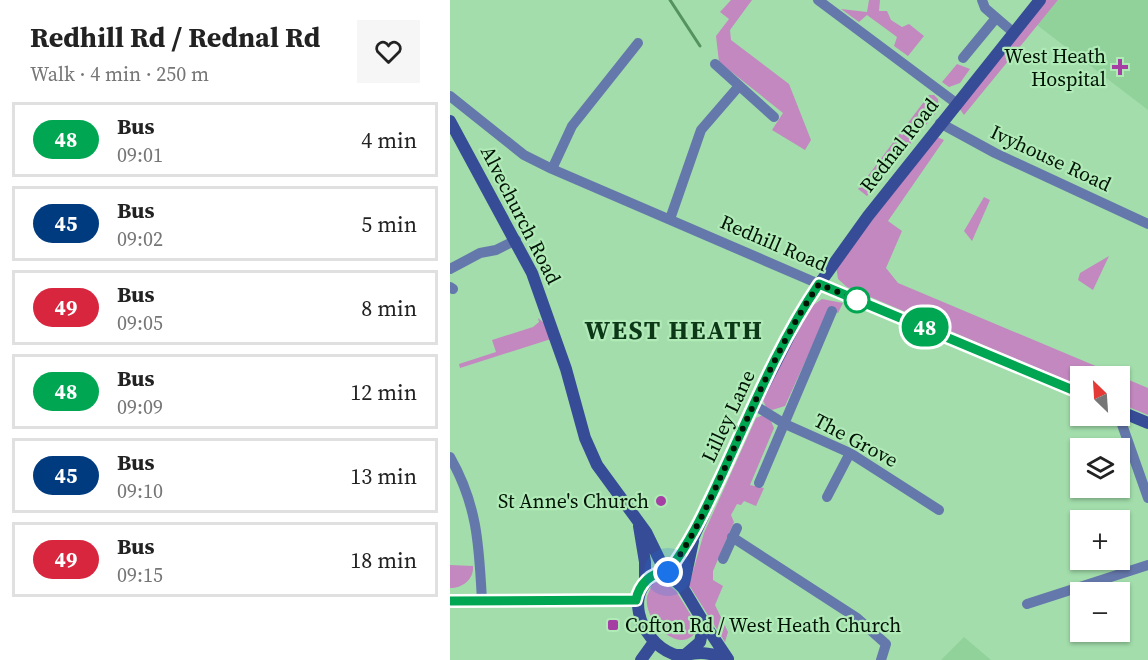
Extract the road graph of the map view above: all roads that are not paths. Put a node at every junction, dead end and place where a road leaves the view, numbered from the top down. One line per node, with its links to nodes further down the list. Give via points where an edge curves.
1 (818, 0): 11 (street)
2 (982, 0): 4 (street)
3 (1040, 0): 5 (street, Rednal Road)
4 (996, 18): 5 (street); 7 (street)
5 (1014, 33): 11 (street, Rednal Road)
6 (638, 43): 16 (street, via 572,126)
7 (963, 58)
8 (714, 64): 9 (street)
9 (739, 86): 13 (street); 17 (street, via 701,130)
10 (450, 96): 12 (street, Redhill Road)
11 (957, 103): 15 (street, Rednal Road)
12 (465, 109): 14 (street); 16 (street, Redhill Road, via 524,155)
13 (774, 117)
14 (450, 120): 19 (street, Alvechurch Road)
15 (940, 123): 18 (street, Ivyhouse Road, via 994,153); 21 (street, Rednal Road)
16 (552, 169): 17 (street, Redhill Road)
17 (670, 219): 21 (street, Redhill Road)
18 (1148, 224)
19 (516, 240): 20 (street); 35 (street, Alvechurch Road, via 566,369 585,438 597,465)
20 (450, 269)
21 (819, 284): 23 (street, Redhill Road); 24 (street, Lilley Lane)
22 (832, 311): 27 (street)
23 (1070, 389)
24 (754, 405): 27 (street, The Grove); 36 (street, Lilley Lane)
25 (1130, 416): 26 (street)
26 (1148, 423)
27 (785, 424): 29 (street, The Grove); 31 (street)
28 (1123, 426): 33 (street)
29 (850, 453): 32 (street); 34 (street, The Grove)
30 (450, 457): 46 (street, via 460,475 478,532)
31 (759, 483)
32 (827, 497)
33 (1148, 498)
34 (939, 510)
35 (638, 523): 37 (street, Alvechurch Road); 42 (street, Alvechurch Road)
36 (694, 536): 39 (street, Lilley Lane); 43 (street, Lilley Lane)
37 (653, 545): 39 (street, Alvechurch Road); 41 (street, Alvechurch Road)
38 (723, 559): 54 (street, via 735,533 857,618 886,644)
39 (676, 561): 41 (street, Lilley Lane)
40 (1148, 565): 47 (street)
41 (666, 572): 42 (street); 43 (street)
42 (645, 581): 44 (street)
43 (683, 588): 48 (street)
44 (636, 600): 46 (street); 49 (street)
45 (450, 601): 46 (street)
46 (482, 602)
47 (1027, 604)
48 (704, 623): 50 (street, via 700,642); 53 (street)
49 (654, 642): 50 (street); 52 (street)
50 (678, 656): 51 (street)
51 (702, 656): 53 (street)
52 (641, 660)
53 (728, 660)
54 (881, 660)

